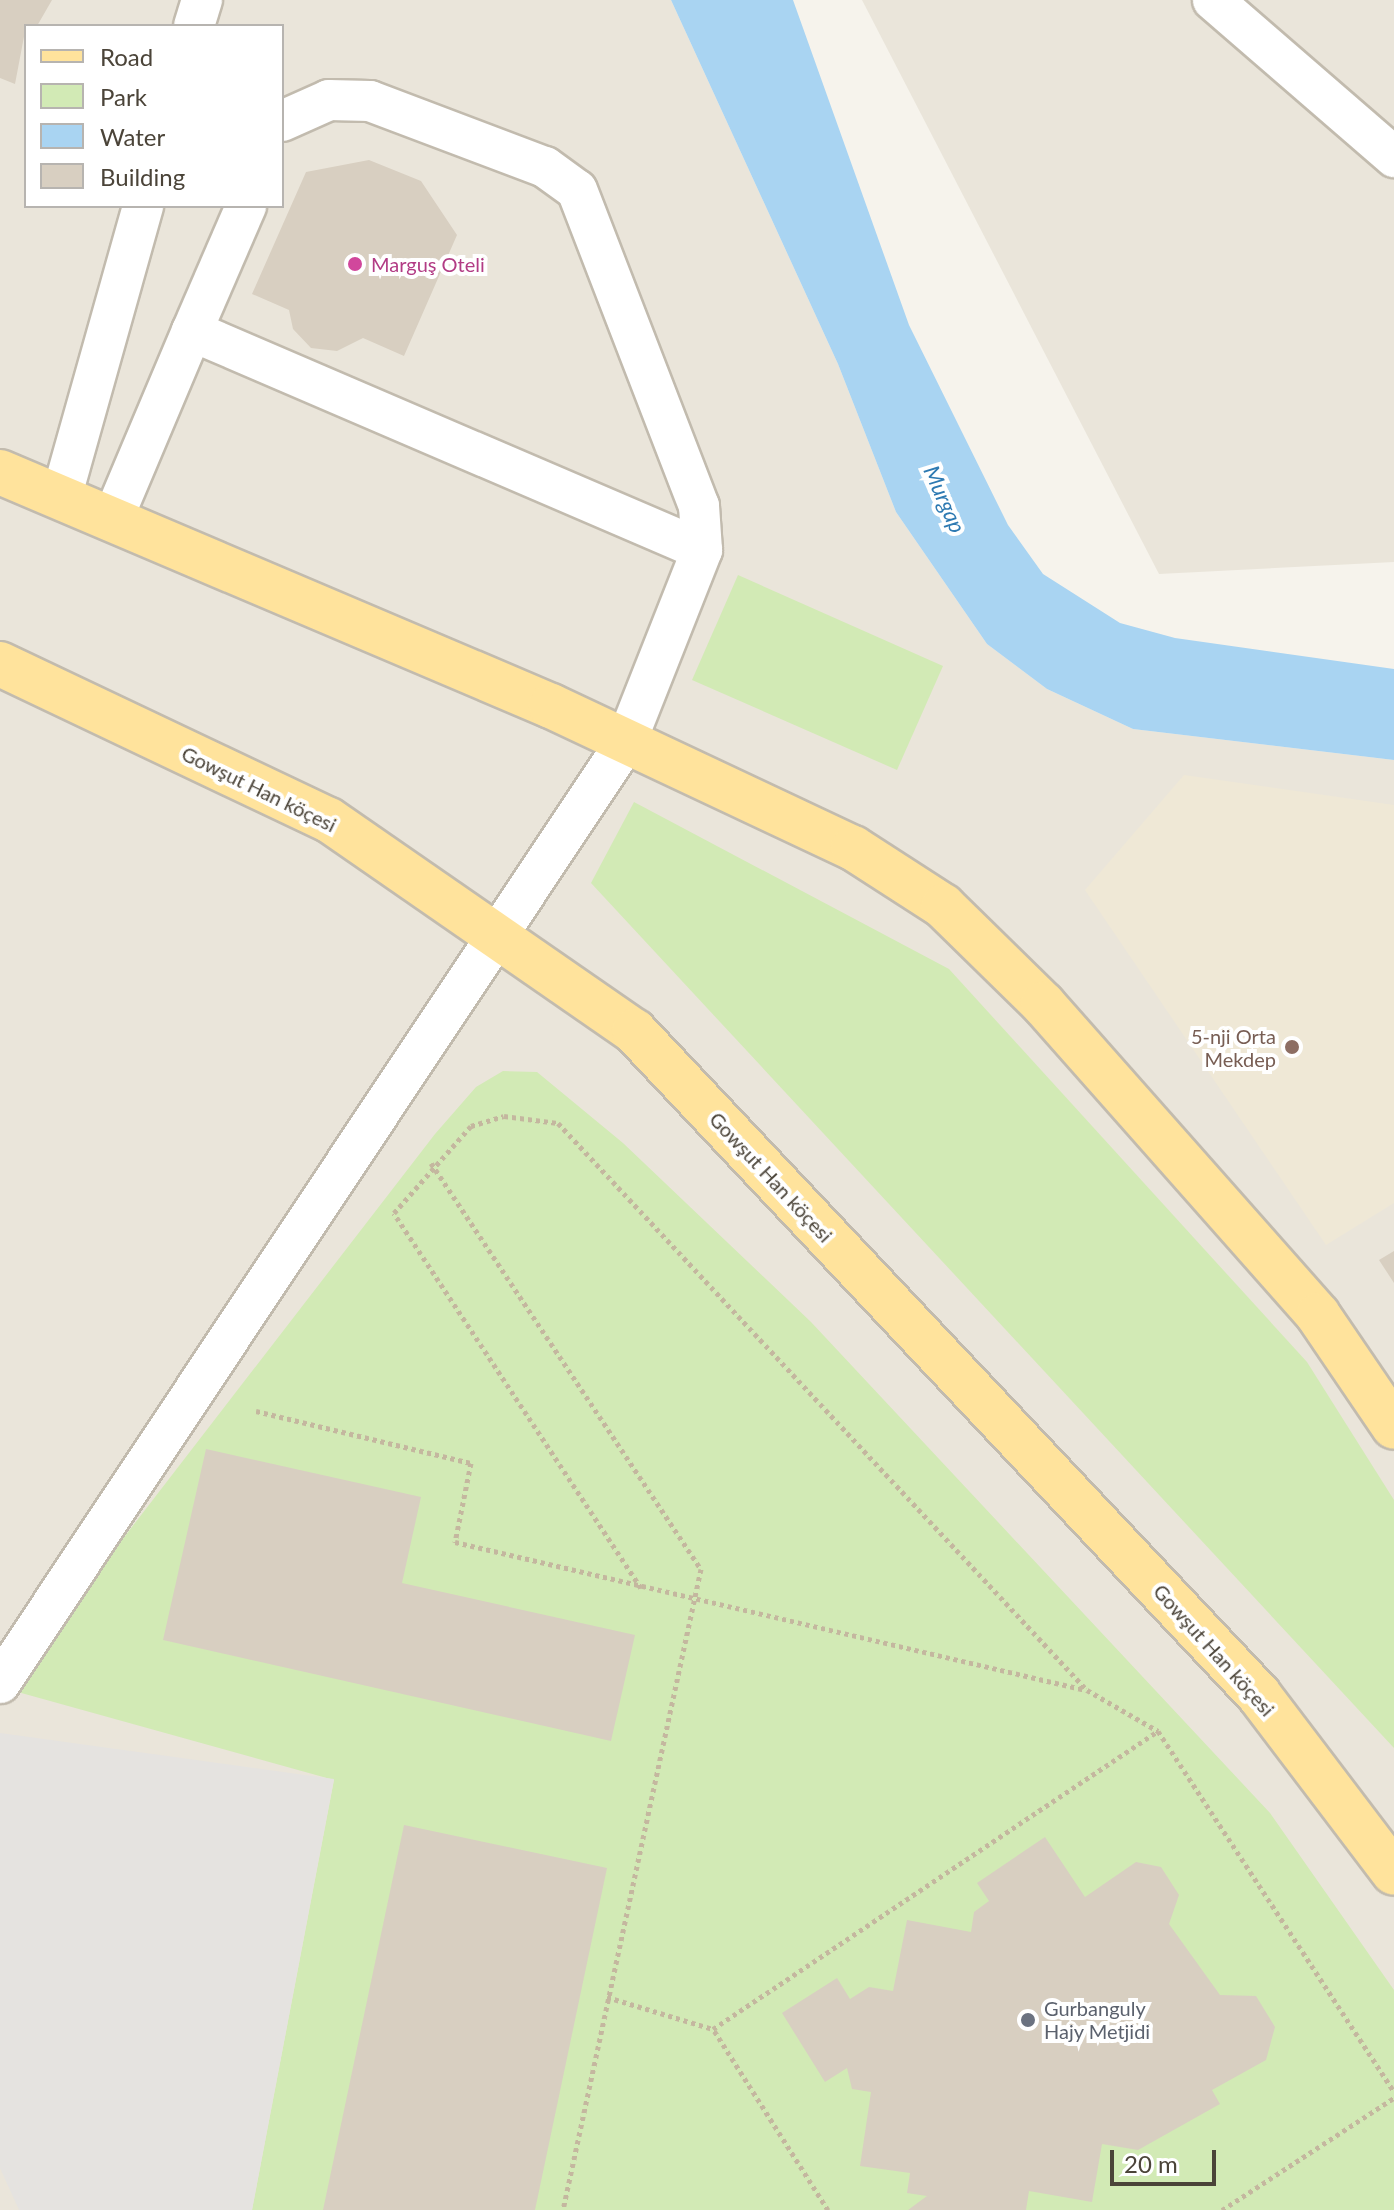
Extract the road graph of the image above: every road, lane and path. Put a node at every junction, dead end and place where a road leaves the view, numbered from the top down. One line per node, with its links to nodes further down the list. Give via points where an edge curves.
1 (202, 0): 3 (street)
2 (1213, 0): 5 (street)
3 (195, 24)
4 (284, 120): 12 (street, via 329,100 370,101 545,167 577,190 699,506)
5 (1394, 157)
6 (142, 208): 10 (street)
7 (245, 208): 8 (street)
8 (192, 331): 11 (street); 12 (street)
9 (0, 472): 10 (main road)
10 (61, 498): 11 (main road)
11 (112, 520): 14 (main road)
12 (702, 550): 14 (street)
13 (0, 664): 15 (main road, Gowşut Han köçesi, via 329,820)
14 (626, 742): 15 (street); 18 (main road, via 853,848 943,906 1043,1004 1318,1315)
15 (496, 936): 21 (street); 24 (main road, Gowşut Han köçesi, via 634,1031 1259,1695)
16 (431, 1163): 19 (path, via 394,1213); 20 (path, via 701,1569); 22 (path, via 471,1126 504,1116 558,1123)
17 (256, 1411): 19 (path, via 471,1463 455,1542)
18 (1394, 1427)
19 (641, 1588): 20 (path)
20 (693, 1604): 22 (path); 25 (path)
21 (0, 1683)
22 (1087, 1690): 23 (path)
23 (1158, 1731): 26 (path); 27 (path)
24 (1394, 1873)
25 (607, 1997): 26 (path); 28 (path)
26 (713, 2029): 29 (path)
27 (1394, 2095): 30 (path)
28 (563, 2210)
29 (828, 2210)
30 (1222, 2210)

